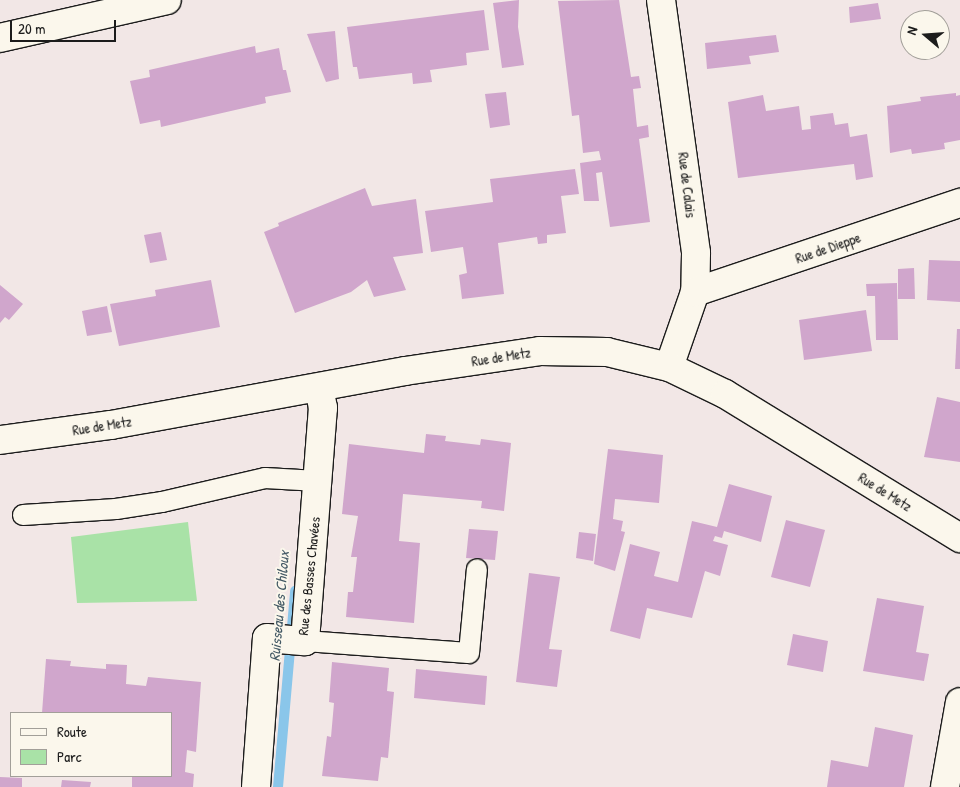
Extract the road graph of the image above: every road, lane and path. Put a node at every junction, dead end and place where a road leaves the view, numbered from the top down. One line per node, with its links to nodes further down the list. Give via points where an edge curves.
1 (167, 0): 3 (street)
2 (661, 0): 5 (street, Rue de Calais, via 696,252)
3 (0, 38)
4 (960, 203): 5 (street, Rue de Dieppe)
5 (695, 292): 6 (street, Rue de Calais)
6 (669, 367): 7 (street, Rue de Metz, via 607,352 540,351); 11 (street, Rue de Metz, via 725,394)
7 (319, 387): 8 (street, Rue de Metz, via 111,425); 9 (street, Rue des Basses Chavées, via 323,408)
8 (0, 440)
9 (318, 481): 10 (lane, via 265,478 162,502 116,509); 13 (street, Rue des Basses Chavées)
10 (23, 515)
11 (960, 538)
12 (477, 569): 13 (lane, via 469,654)
13 (305, 641): 15 (street, Rue des Basses Chavées, via 267,638)
14 (960, 702): 16 (street)
15 (256, 787)
16 (945, 787)

